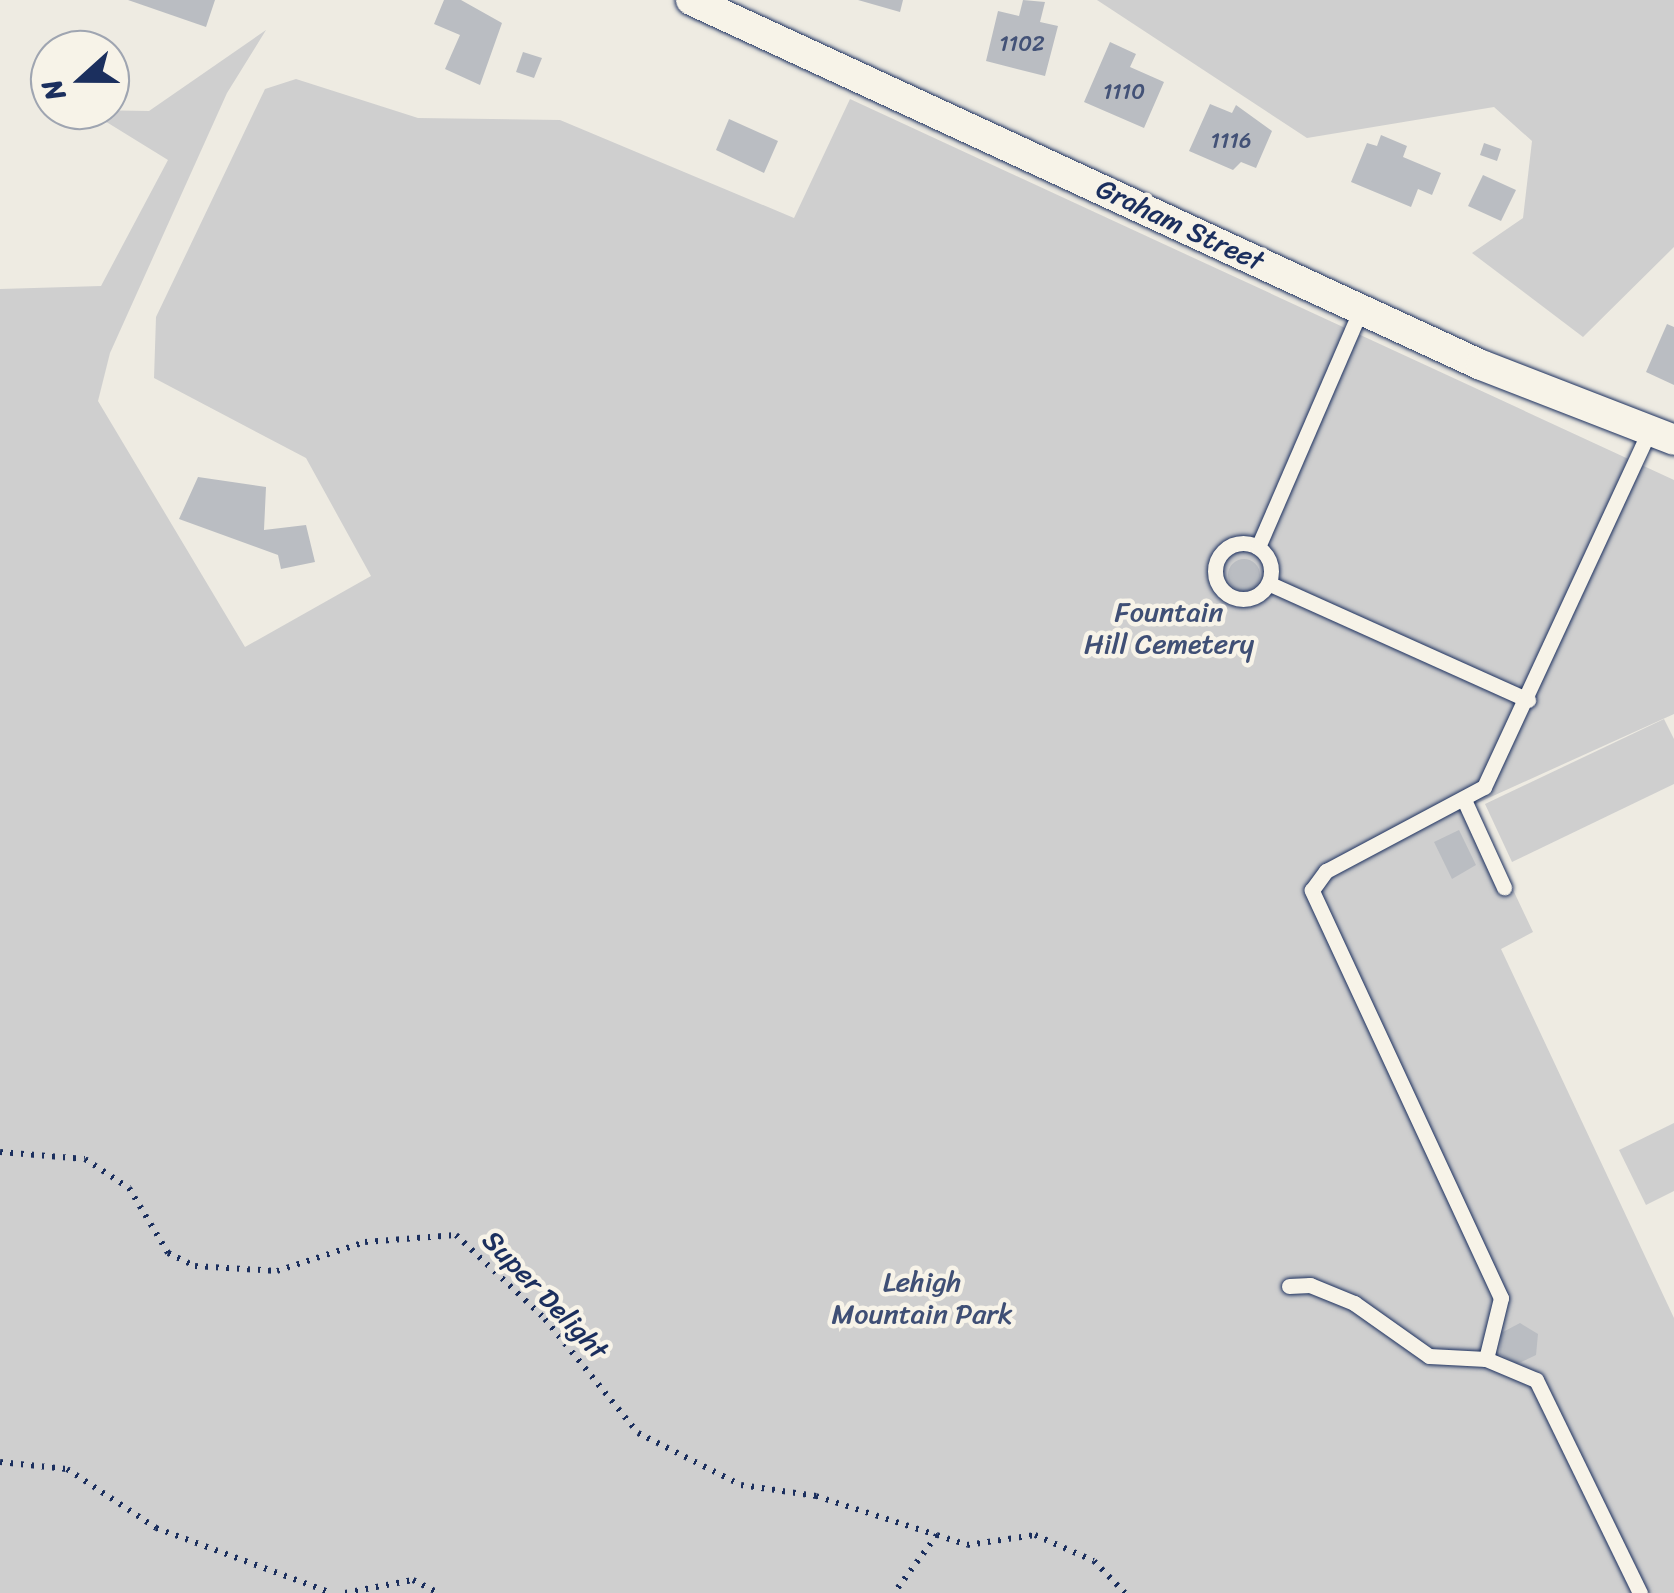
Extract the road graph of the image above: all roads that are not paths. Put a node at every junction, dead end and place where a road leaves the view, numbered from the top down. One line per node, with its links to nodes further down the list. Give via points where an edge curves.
1 (691, 0): 2 (street, Graham Street)
2 (1361, 310): 3 (street, Graham Street); 4 (lane)
3 (1662, 434): 6 (lane)
4 (1258, 547): 5 (lane, via 1270,563); 5 (lane, via 1243,543 1221,554 1219,586 1246,599)
5 (1270, 584): 6 (lane)
6 (1528, 700): 7 (lane, via 1484,787)
7 (1465, 802): 8 (lane); 10 (lane, via 1326,871 1312,890 1501,1298)
8 (1504, 887)
9 (1289, 1286): 10 (lane, via 1310,1285 1354,1303 1429,1356)
10 (1486, 1359): 11 (lane, via 1536,1380)
11 (1640, 1593)

